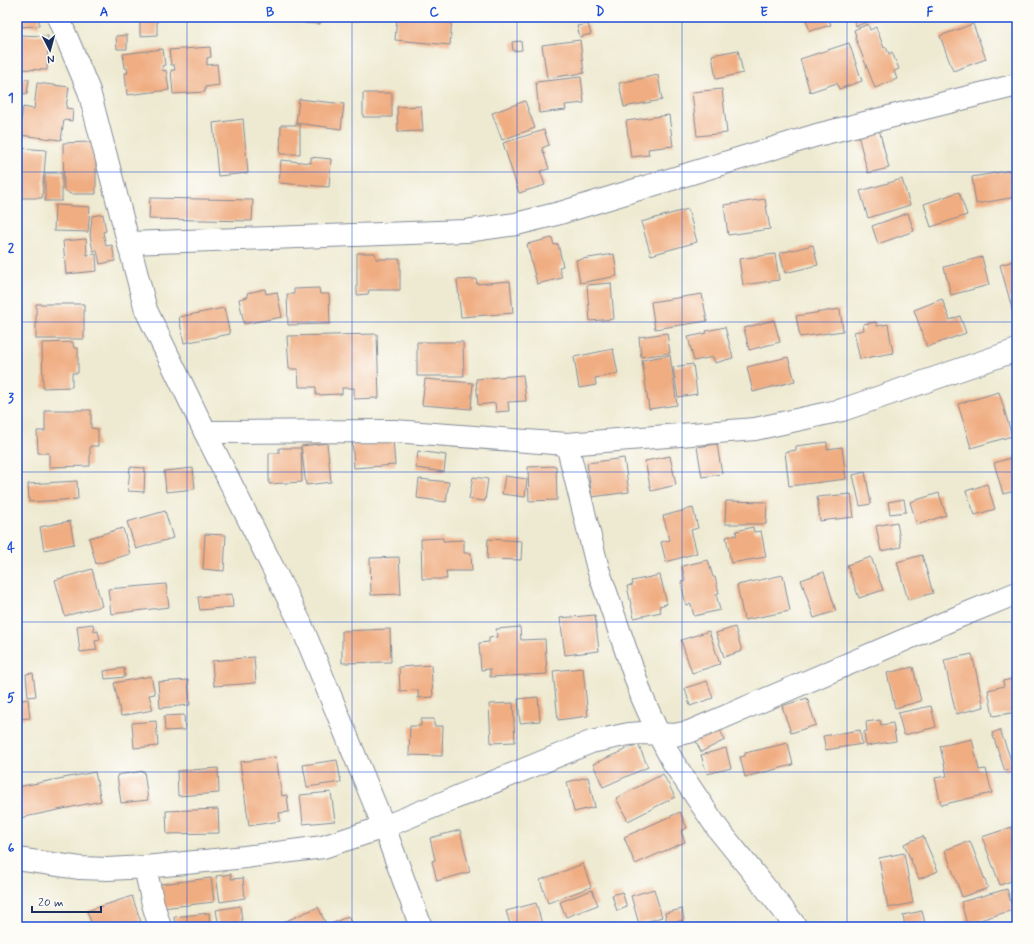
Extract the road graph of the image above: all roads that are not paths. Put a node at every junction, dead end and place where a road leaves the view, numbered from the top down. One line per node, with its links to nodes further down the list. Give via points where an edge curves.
1 (58, 17): 3 (street, via 89,91)
2 (1017, 84): 3 (street, via 817,136 568,211 516,224 466,231)
3 (129, 243): 5 (street, via 146,310)
4 (1017, 350): 6 (street, via 842,410 755,429)
5 (205, 432): 6 (street, via 394,431); 9 (street, via 300,622)
6 (567, 444): 8 (street, via 598,569 642,697)
7 (1017, 593): 8 (street, via 689,732)
8 (659, 735): 9 (street, via 629,734 591,742); 14 (street, via 673,762 718,829)
9 (384, 827): 11 (street, via 323,847); 13 (street)
10 (17, 859): 11 (street, via 80,868)
11 (145, 867): 12 (street)
12 (160, 927)
13 (421, 927)
14 (796, 927)

